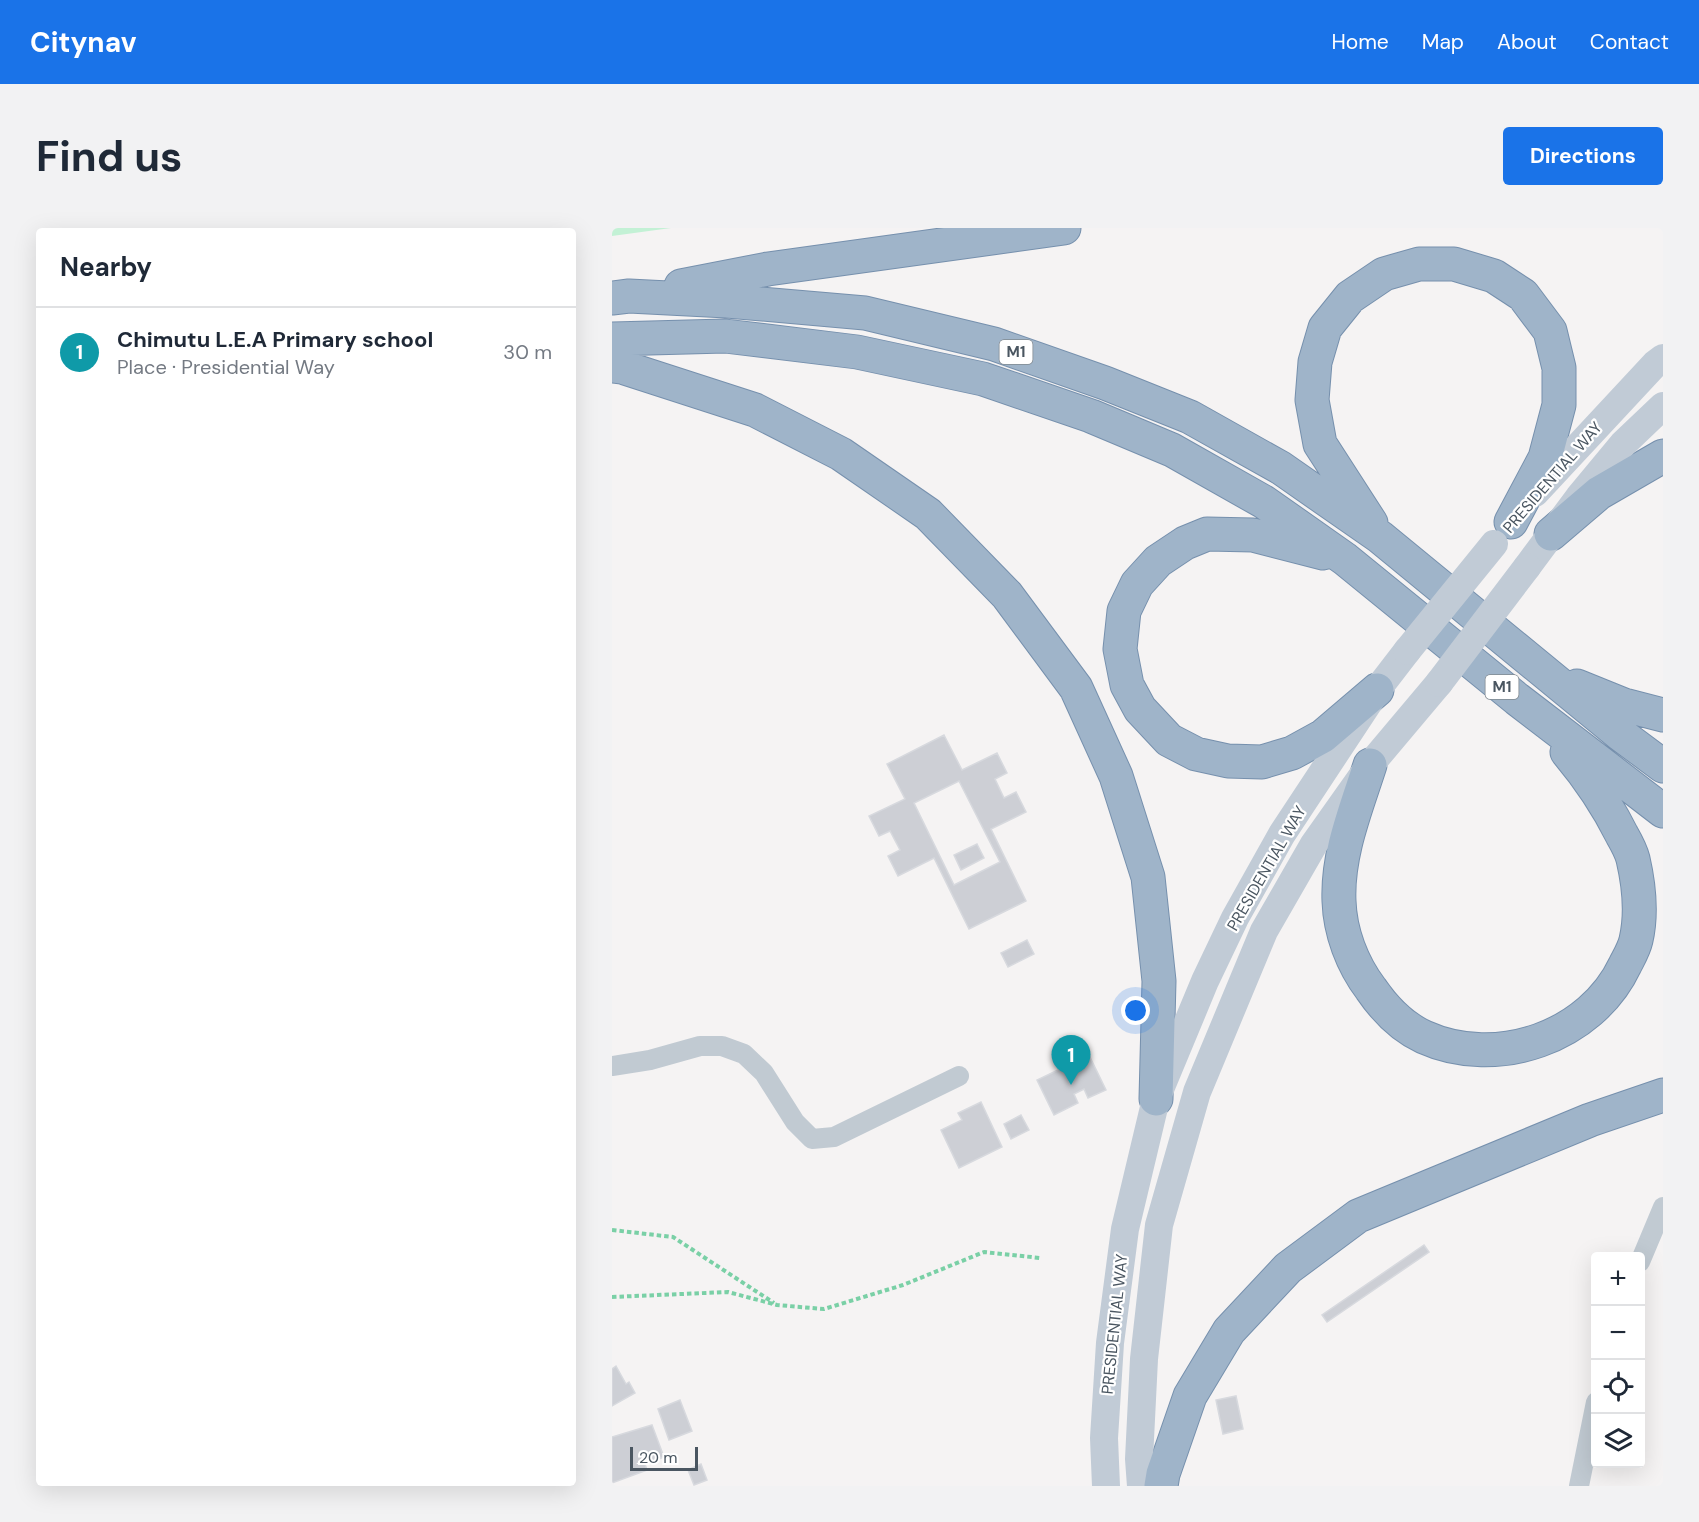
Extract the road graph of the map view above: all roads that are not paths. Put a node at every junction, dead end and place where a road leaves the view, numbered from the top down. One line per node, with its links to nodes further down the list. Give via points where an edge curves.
1 (1064, 228): 2 (highway, via 768,269)
2 (620, 297): 10 (highway, M1, via 865,313 994,344 1191,417 1281,468)
3 (612, 339): 11 (highway, M1, via 724,336 856,352 983,379 1091,416 1172,450 1264,502)
4 (1663, 358): 8 (main road, PRESIDENTIAL WAY, via 1550,475)
5 (612, 366): 22 (highway, via 755,410 841,454 928,514 1007,595 1076,688 1116,776 1148,877 1159,981)
6 (1663, 406): 9 (main road, PRESIDENTIAL WAY, via 1623,444)
7 (1663, 456): 9 (highway, via 1599,493)
8 (1502, 533): 10 (highway, via 1545,458 1559,405 1559,368 1550,330 1523,295 1494,276 1455,264 1419,264 1384,274 1350,297 1325,328 1315,362 1312,400 1320,444); 13 (main road, PRESIDENTIAL WAY, bridge)
9 (1551, 534): 16 (main road, PRESIDENTIAL WAY, bridge, via 1439,683)
10 (1380, 537): 12 (highway, M1)
11 (1345, 559): 13 (highway, via 1253,536 1207,534 1185,543 1158,561 1137,584 1124,611 1120,649 1128,685 1140,709 1169,740 1196,754 1262,762 1292,753 1323,736); 14 (highway, M1)
12 (1552, 677): 15 (highway, via 1624,705); 17 (highway, M1)
13 (1377, 690): 22 (main road, PRESIDENTIAL WAY, via 1282,834 1235,918)
14 (1533, 711): 16 (highway, via 1609,808 1633,857 1640,902 1636,942 1618,980 1594,1009 1560,1032 1522,1047 1456,1048 1423,1037 1387,1011 1362,978 1344,938 1339,900 1343,850); 18 (highway, M1)
15 (1663, 715)
16 (1370, 765): 27 (main road, PRESIDENTIAL WAY, via 1314,844 1264,931 1197,1092 1159,1225 1144,1359)
17 (1663, 766)
18 (1663, 811)
19 (612, 1066): 20 (street, via 700,1046 722,1046 744,1054 764,1072 795,1122 812,1139 834,1137)
20 (959, 1076)
21 (1663, 1095): 28 (highway, via 1590,1120 1358,1216 1287,1268 1229,1331 1190,1396)
22 (1156, 1099): 26 (main road, PRESIDENTIAL WAY, via 1125,1229 1110,1342 1104,1438)
23 (1663, 1207): 24 (street)
24 (1645, 1252)
25 (1594, 1414): 29 (street)
26 (1106, 1486)
27 (1141, 1486)
28 (1161, 1486)
29 (1579, 1486)

